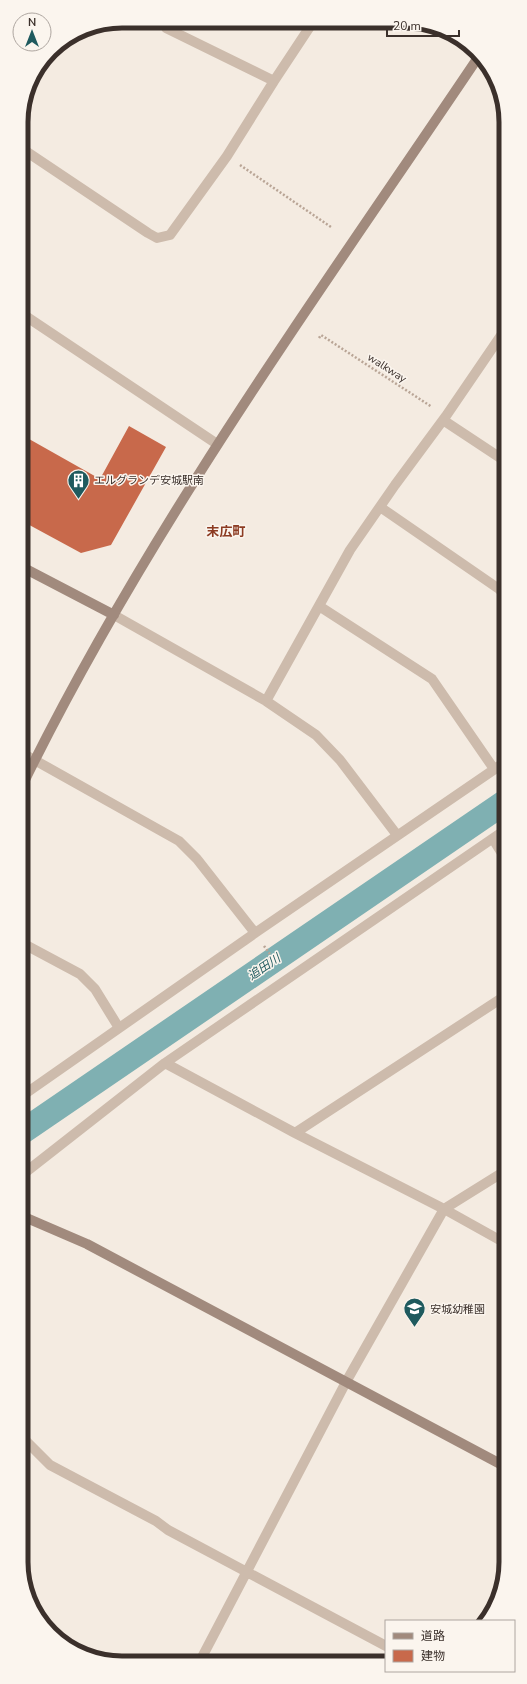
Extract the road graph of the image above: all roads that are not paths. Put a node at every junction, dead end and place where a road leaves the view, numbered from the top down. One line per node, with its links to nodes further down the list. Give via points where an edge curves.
1 (166, 28): 4 (street)
2 (309, 28): 4 (street)
3 (476, 61): 9 (street)
4 (274, 81): 5 (street, via 227,156 170,235 157,238)
5 (28, 153)
6 (28, 318): 9 (street)
7 (499, 338): 8 (street)
8 (445, 418): 10 (street); 11 (street)
9 (217, 444): 15 (street)
10 (499, 457)
11 (380, 507): 13 (street); 14 (street, via 350,550)
12 (28, 570): 15 (street)
13 (499, 589)
14 (319, 606): 16 (street); 20 (street, via 432,679)
15 (114, 614): 16 (street); 18 (street)
16 (266, 701): 23 (street, via 320,740 340,760)
17 (28, 757): 18 (street)
18 (35, 760): 21 (street); 26 (street, via 179,841 197,859)
19 (499, 766): 20 (street)
20 (494, 769): 23 (street)
21 (28, 774)
22 (499, 834): 24 (street)
23 (397, 835): 26 (street)
24 (492, 839): 25 (street); 30 (street)
25 (499, 849)
26 (255, 933): 29 (street)
27 (28, 946): 29 (street, via 80,974 94,989)
28 (499, 1000): 32 (street)
29 (118, 1028): 31 (street)
30 (165, 1063): 32 (street); 33 (street)
31 (28, 1092)
32 (294, 1134): 35 (street)
33 (28, 1171)
34 (499, 1175): 35 (street)
35 (444, 1209): 37 (street); 38 (street)
36 (28, 1219): 38 (street, via 87,1244)
37 (499, 1240)
38 (346, 1382): 40 (street); 41 (street)
39 (28, 1443): 41 (street, via 50,1465)
40 (499, 1463)
41 (246, 1572): 42 (street); 43 (street)
42 (385, 1645)
43 (203, 1656)

